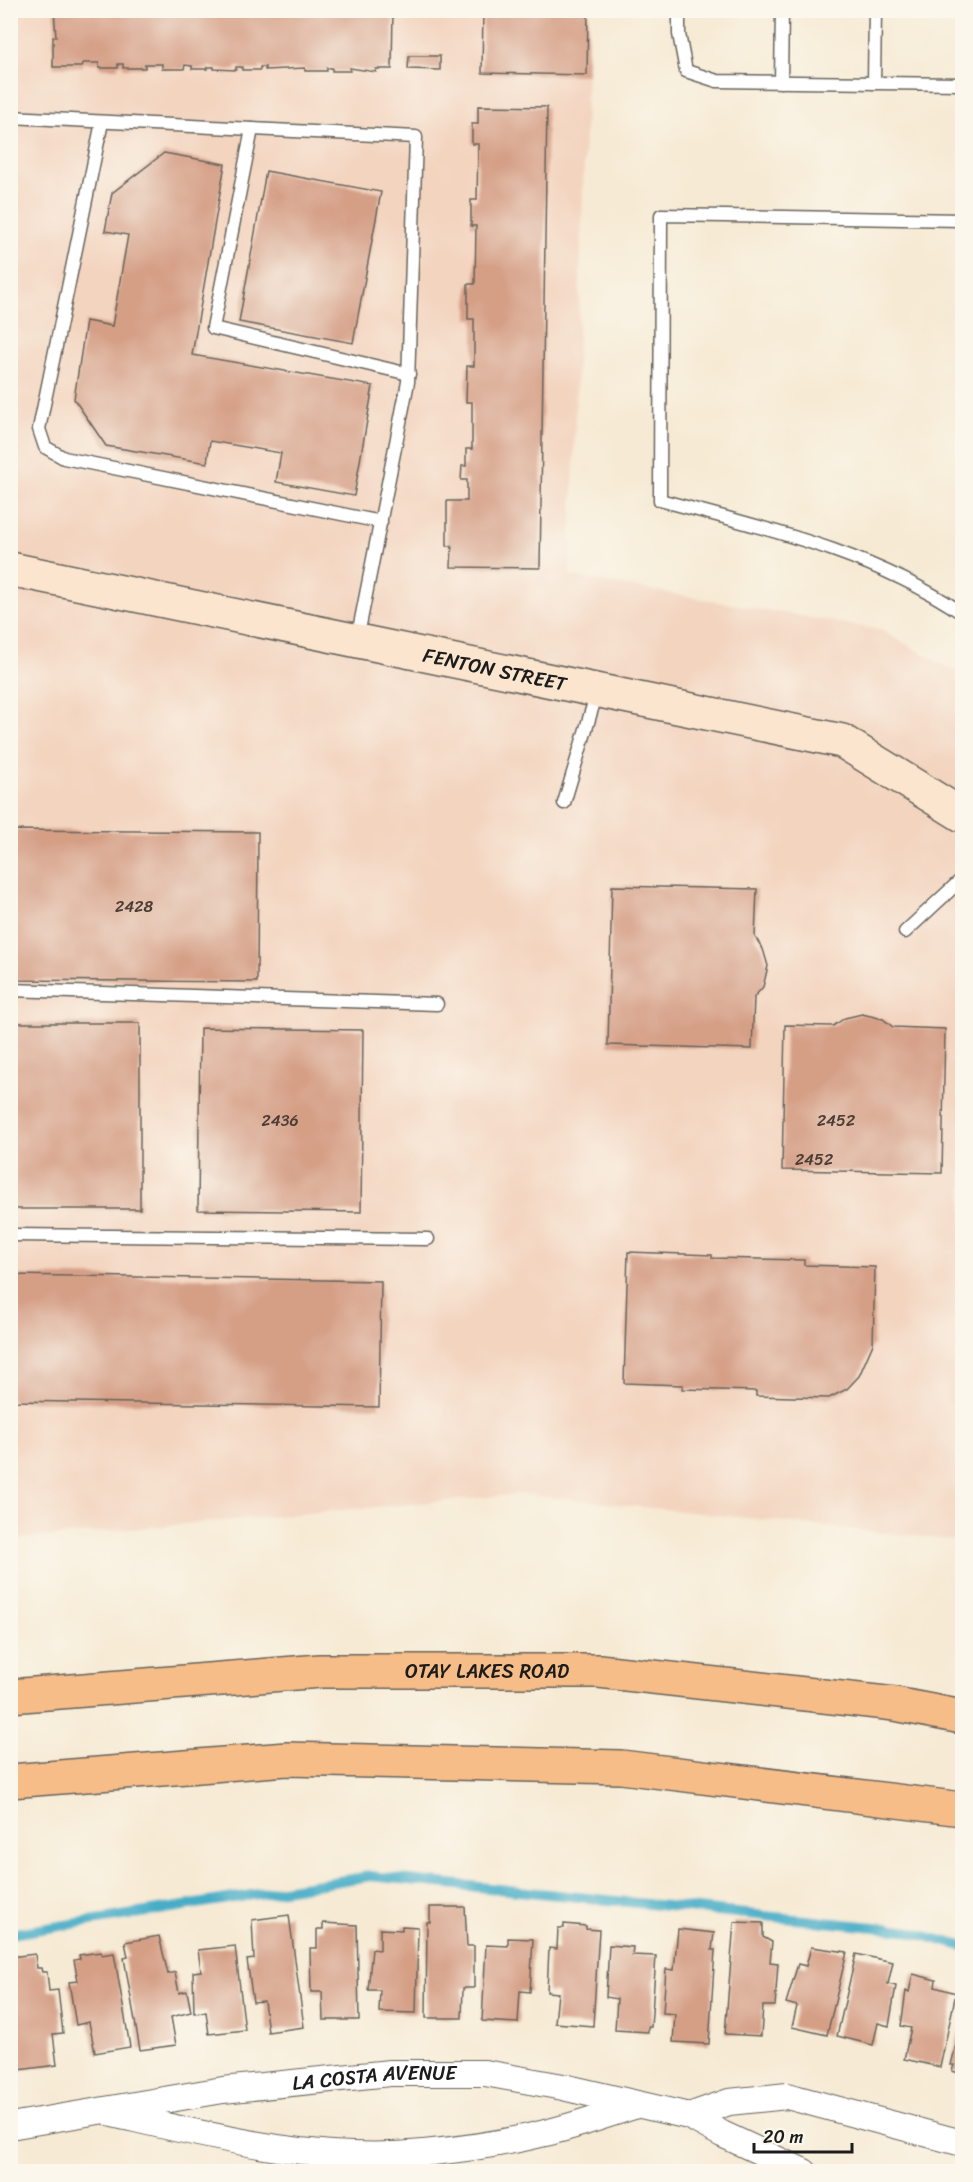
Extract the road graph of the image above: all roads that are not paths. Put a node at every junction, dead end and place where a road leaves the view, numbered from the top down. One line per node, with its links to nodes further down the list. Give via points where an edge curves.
1 (680, 10): 4 (lane, via 679,34 686,71 717,81)
2 (782, 10): 4 (lane)
3 (875, 10): 5 (lane)
4 (781, 82): 5 (lane)
5 (874, 83): 6 (lane)
6 (963, 84)
7 (10, 117): 8 (lane)
8 (102, 122): 9 (lane); 12 (lane, via 39,429 45,447 64,458)
9 (252, 129): 11 (lane, via 416,137); 11 (lane, via 213,328)
10 (963, 220): 14 (lane, via 661,215 660,500 847,554 897,575)
11 (409, 374): 12 (lane)
12 (381, 522): 15 (lane)
13 (10, 569): 15 (street, FENTON STREET)
14 (963, 613)
15 (357, 641): 16 (street, FENTON STREET)
16 (597, 691): 17 (lane); 18 (street, FENTON STREET, via 842,741)
17 (564, 803)
18 (963, 814)
19 (963, 879): 20 (lane)
20 (905, 932)
21 (10, 990): 22 (lane)
22 (437, 1004)
23 (10, 1235): 24 (lane)
24 (428, 1239)
25 (10, 1696): 26 (main road, OTAY LAKES ROAD, via 320,1671 599,1671 895,1704)
26 (963, 1717)
27 (10, 1781): 28 (main road, via 287,1759 621,1767)
28 (963, 1809)
29 (642, 2104): 30 (street, LA COSTA AVENUE, via 485,2073 390,2073 223,2090); 30 (street, LA COSTA AVENUE, via 546,2133 487,2145 422,2153 367,2154 258,2146); 31 (street, LA COSTA AVENUE)
30 (104, 2112): 32 (street, LA COSTA AVENUE)
31 (689, 2116): 33 (street, via 729,2102 787,2096); 34 (street, LA COSTA AVENUE)
32 (10, 2126)
33 (963, 2143)
34 (804, 2172)

